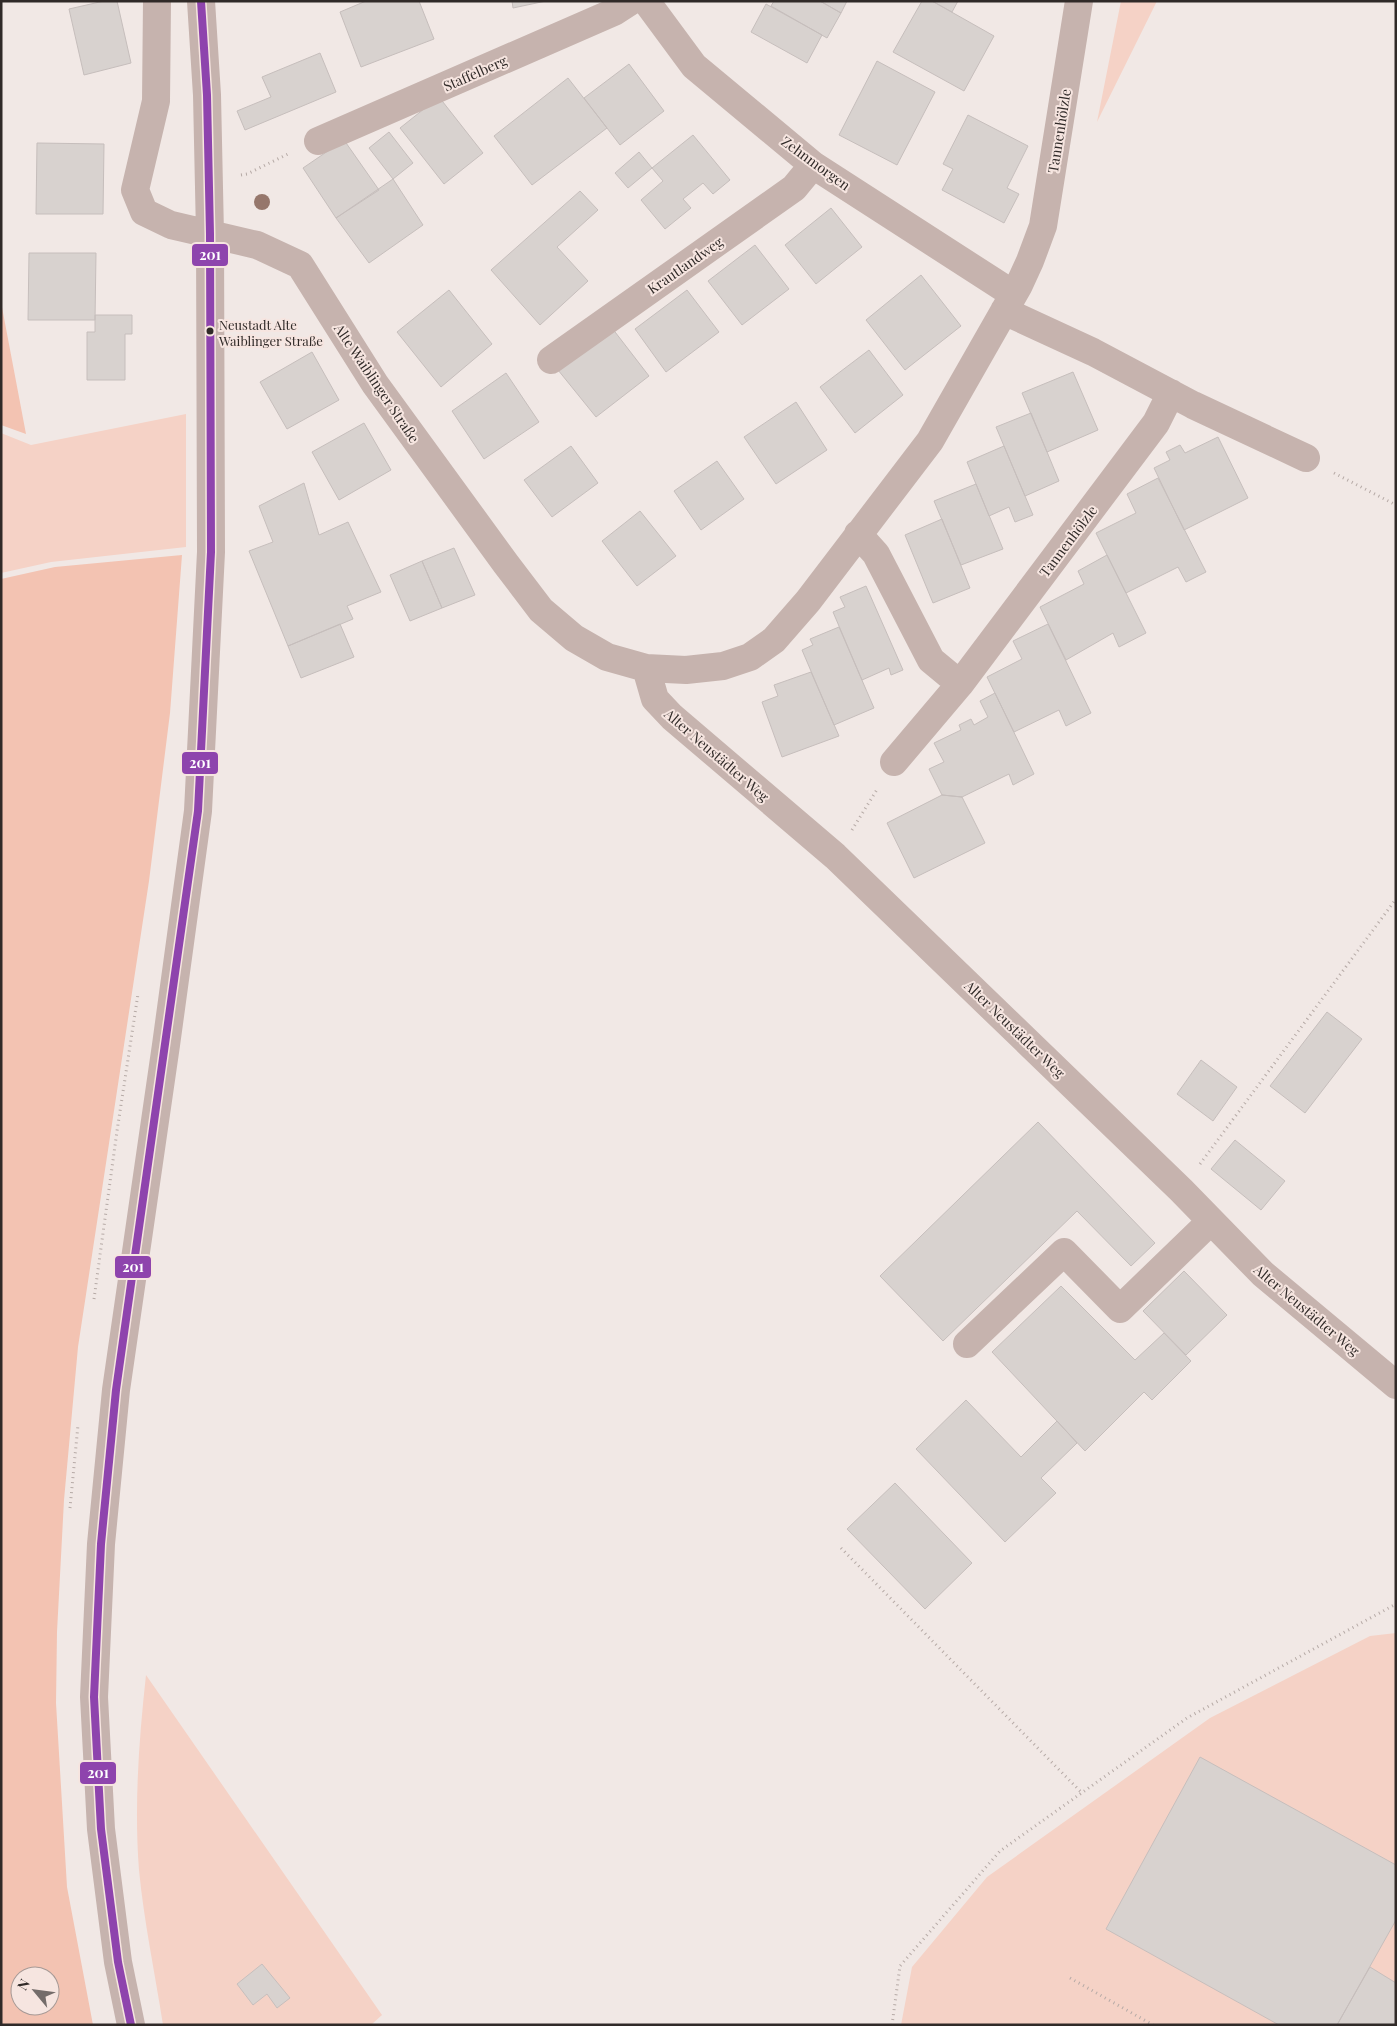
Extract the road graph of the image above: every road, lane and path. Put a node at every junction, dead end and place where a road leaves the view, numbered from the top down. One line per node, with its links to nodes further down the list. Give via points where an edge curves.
1 (157, 1): 10 (street, Alte Waiblinger Straße, via 156,101 135,190 144,212 171,225)
2 (201, 1): 10 (street)
3 (631, 1): 6 (street, Staffelberg, via 605,16)
4 (646, 1): 8 (street, Zehnmorgen, via 694,66)
5 (1079, 1): 11 (street, Tannenhölzle, via 1043,226 1030,261)
6 (318, 141)
7 (272, 160): 9 (path)
8 (813, 165): 11 (street, Zehnmorgen); 12 (street, Krautlandweg, via 794,188)
9 (247, 174)
10 (210, 234): 17 (street, Alte Waiblinger Straße, via 257,244 300,265 375,384 541,610 574,638 607,657); 30 (street, via 211,552 198,811 116,1390 100,1554 94,1697 101,1829 118,1962)
11 (1008, 303): 13 (street); 16 (street, Tannenhölzle, via 930,440)
12 (551, 360)
13 (1171, 393): 14 (street); 18 (street, Tannenhölzle, via 1156,423)
14 (1306, 458): 15 (path)
15 (1396, 505)
16 (858, 534): 17 (street, Tannenhölzle, via 774,640 750,657 723,666 686,670); 18 (street, via 876,554 932,660)
17 (646, 668): 22 (street, Alter Neustädter Weg, via 655,699 672,717 835,856)
18 (960, 684): 19 (street, Tannenhölzle)
19 (894, 762): 20 (path)
20 (858, 820)
21 (1396, 899): 22 (path)
22 (1181, 1190): 23 (street, Alter Neustädter Weg)
23 (1211, 1221): 24 (street, via 1120,1309 1064,1252); 25 (street, Alter Neustädter Weg, via 1263,1274)
24 (967, 1344)
25 (1396, 1385)
26 (840, 1548): 28 (path)
27 (1396, 1604): 28 (path, via 1187,1718)
28 (1082, 1793): 31 (path, via 1000,1851 900,1966)
29 (1070, 1978): 32 (path)
30 (131, 2025)
31 (892, 2025)
32 (1153, 2025)

